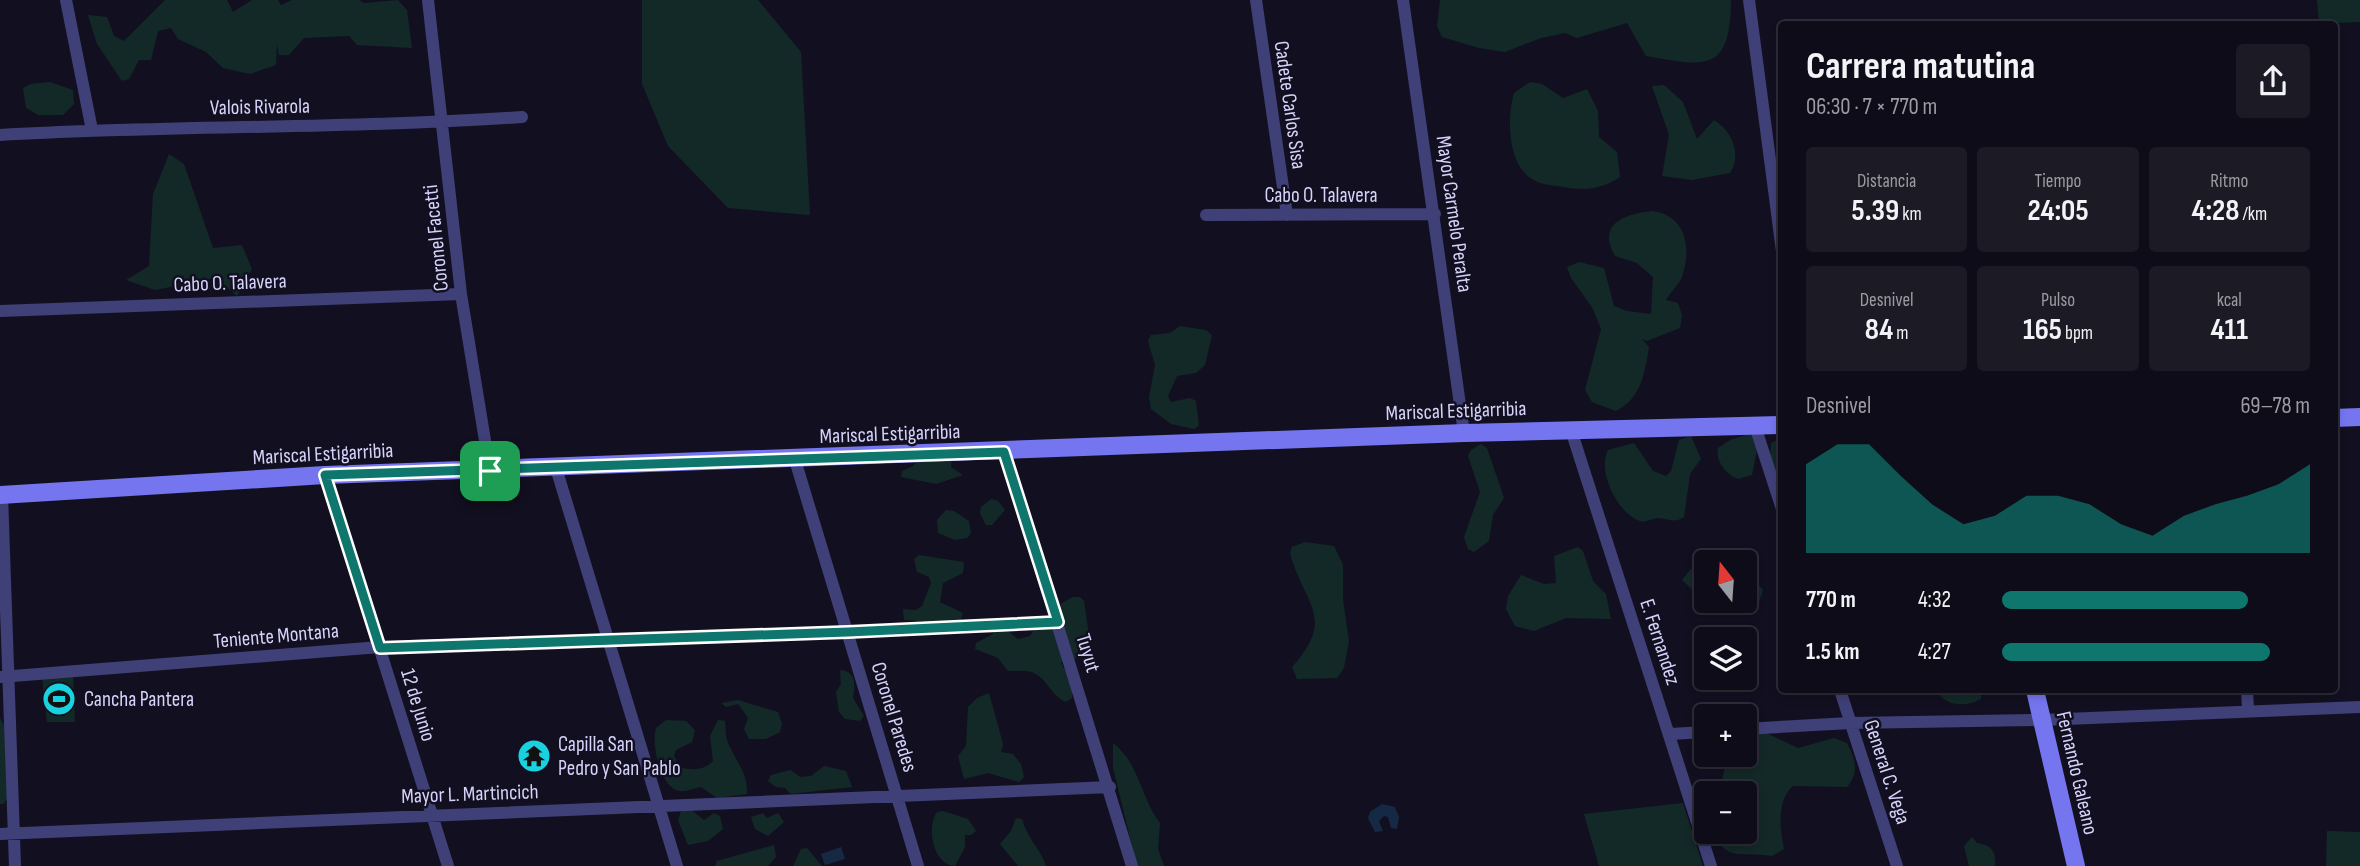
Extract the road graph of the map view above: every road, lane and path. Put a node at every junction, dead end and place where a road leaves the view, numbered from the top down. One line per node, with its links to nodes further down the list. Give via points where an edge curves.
1 (66, 0): 8 (street)
2 (428, 0): 7 (street, Coronel Facetti)
3 (1256, 0): 12 (street, Cadete Carlos Sisa)
4 (1403, 0): 10 (street, Mayor Carmelo Peralta)
5 (1749, 0): 13 (street)
6 (522, 117): 7 (street, Valois Rivarola)
7 (444, 122): 8 (street, Valois Rivarola); 14 (street, Coronel Facetti)
8 (92, 130): 9 (street, Valois Rivarola)
9 (0, 135)
10 (1435, 214): 12 (street, Cabo O. Talavera); 21 (street, Mayor Carmelo Peralta)
11 (1206, 215): 12 (street, Cabo O. Talavera)
12 (1287, 215)
13 (1778, 221)
14 (461, 294): 15 (street, Cabo O. Talavera); 25 (street, Coronel Facetti)
15 (0, 311)
16 (2338, 418): 17 (street)
17 (2360, 418)
18 (1778, 425): 19 (street, Mariscal Estigarribia)
19 (1755, 426): 20 (street, Mariscal Estigarribia); 28 (street)
20 (1571, 430): 21 (street, Mariscal Estigarribia); 43 (street, E. Fernandez)
21 (1464, 433): 22 (street, Mariscal Estigarribia)
22 (1004, 452): 23 (street, Mariscal Estigarribia); 29 (street, Tuyut)
23 (795, 460): 24 (street, Mariscal Estigarribia); 30 (street, Coronel Paredes)
24 (556, 468): 25 (street, Mariscal Estigarribia); 31 (street)
25 (490, 471): 26 (street, Mariscal Estigarribia)
26 (325, 475): 27 (street, Mariscal Estigarribia); 32 (street, 12 de Junio)
27 (1, 495): 33 (street)
28 (1778, 497)
29 (1058, 622): 30 (street, Teniente Montana); 44 (street, Tuyut)
30 (848, 632): 31 (street, Teniente Montana); 45 (street, Coronel Paredes)
31 (609, 641): 32 (street, Teniente Montana); 46 (street)
32 (380, 648): 33 (street, Teniente Montana); 47 (street, 12 de Junio)
33 (3, 677): 49 (street)
34 (1841, 693): 40 (street, General C. Vega)
35 (2036, 693): 39 (street, Fernando Galeano)
36 (2247, 693): 38 (street)
37 (2360, 707): 38 (street)
38 (2248, 710): 39 (street)
39 (2042, 720): 40 (street); 57 (street, Fernando Galeano)
40 (1850, 723): 41 (street); 56 (street, General C. Vega)
41 (1757, 728)
42 (1694, 733): 43 (street)
43 (1670, 734): 55 (street, E. Fernandez)
44 (1110, 787): 45 (street, Mayor L. Martincich); 54 (street, Tuyut)
45 (898, 798): 46 (street, Mayor L. Martincich); 53 (street, Coronel Paredes)
46 (659, 806): 47 (street, Mayor L. Martincich); 52 (street)
47 (432, 815): 49 (street, Mayor L. Martincich); 51 (street, 12 de Junio)
48 (0, 834): 49 (street, Mayor L. Martincich)
49 (14, 834): 50 (street)
50 (15, 866)
51 (448, 866)
52 (677, 866)
53 (918, 866)
54 (1132, 866)
55 (1712, 866)
56 (1897, 866)
57 (2076, 866)

